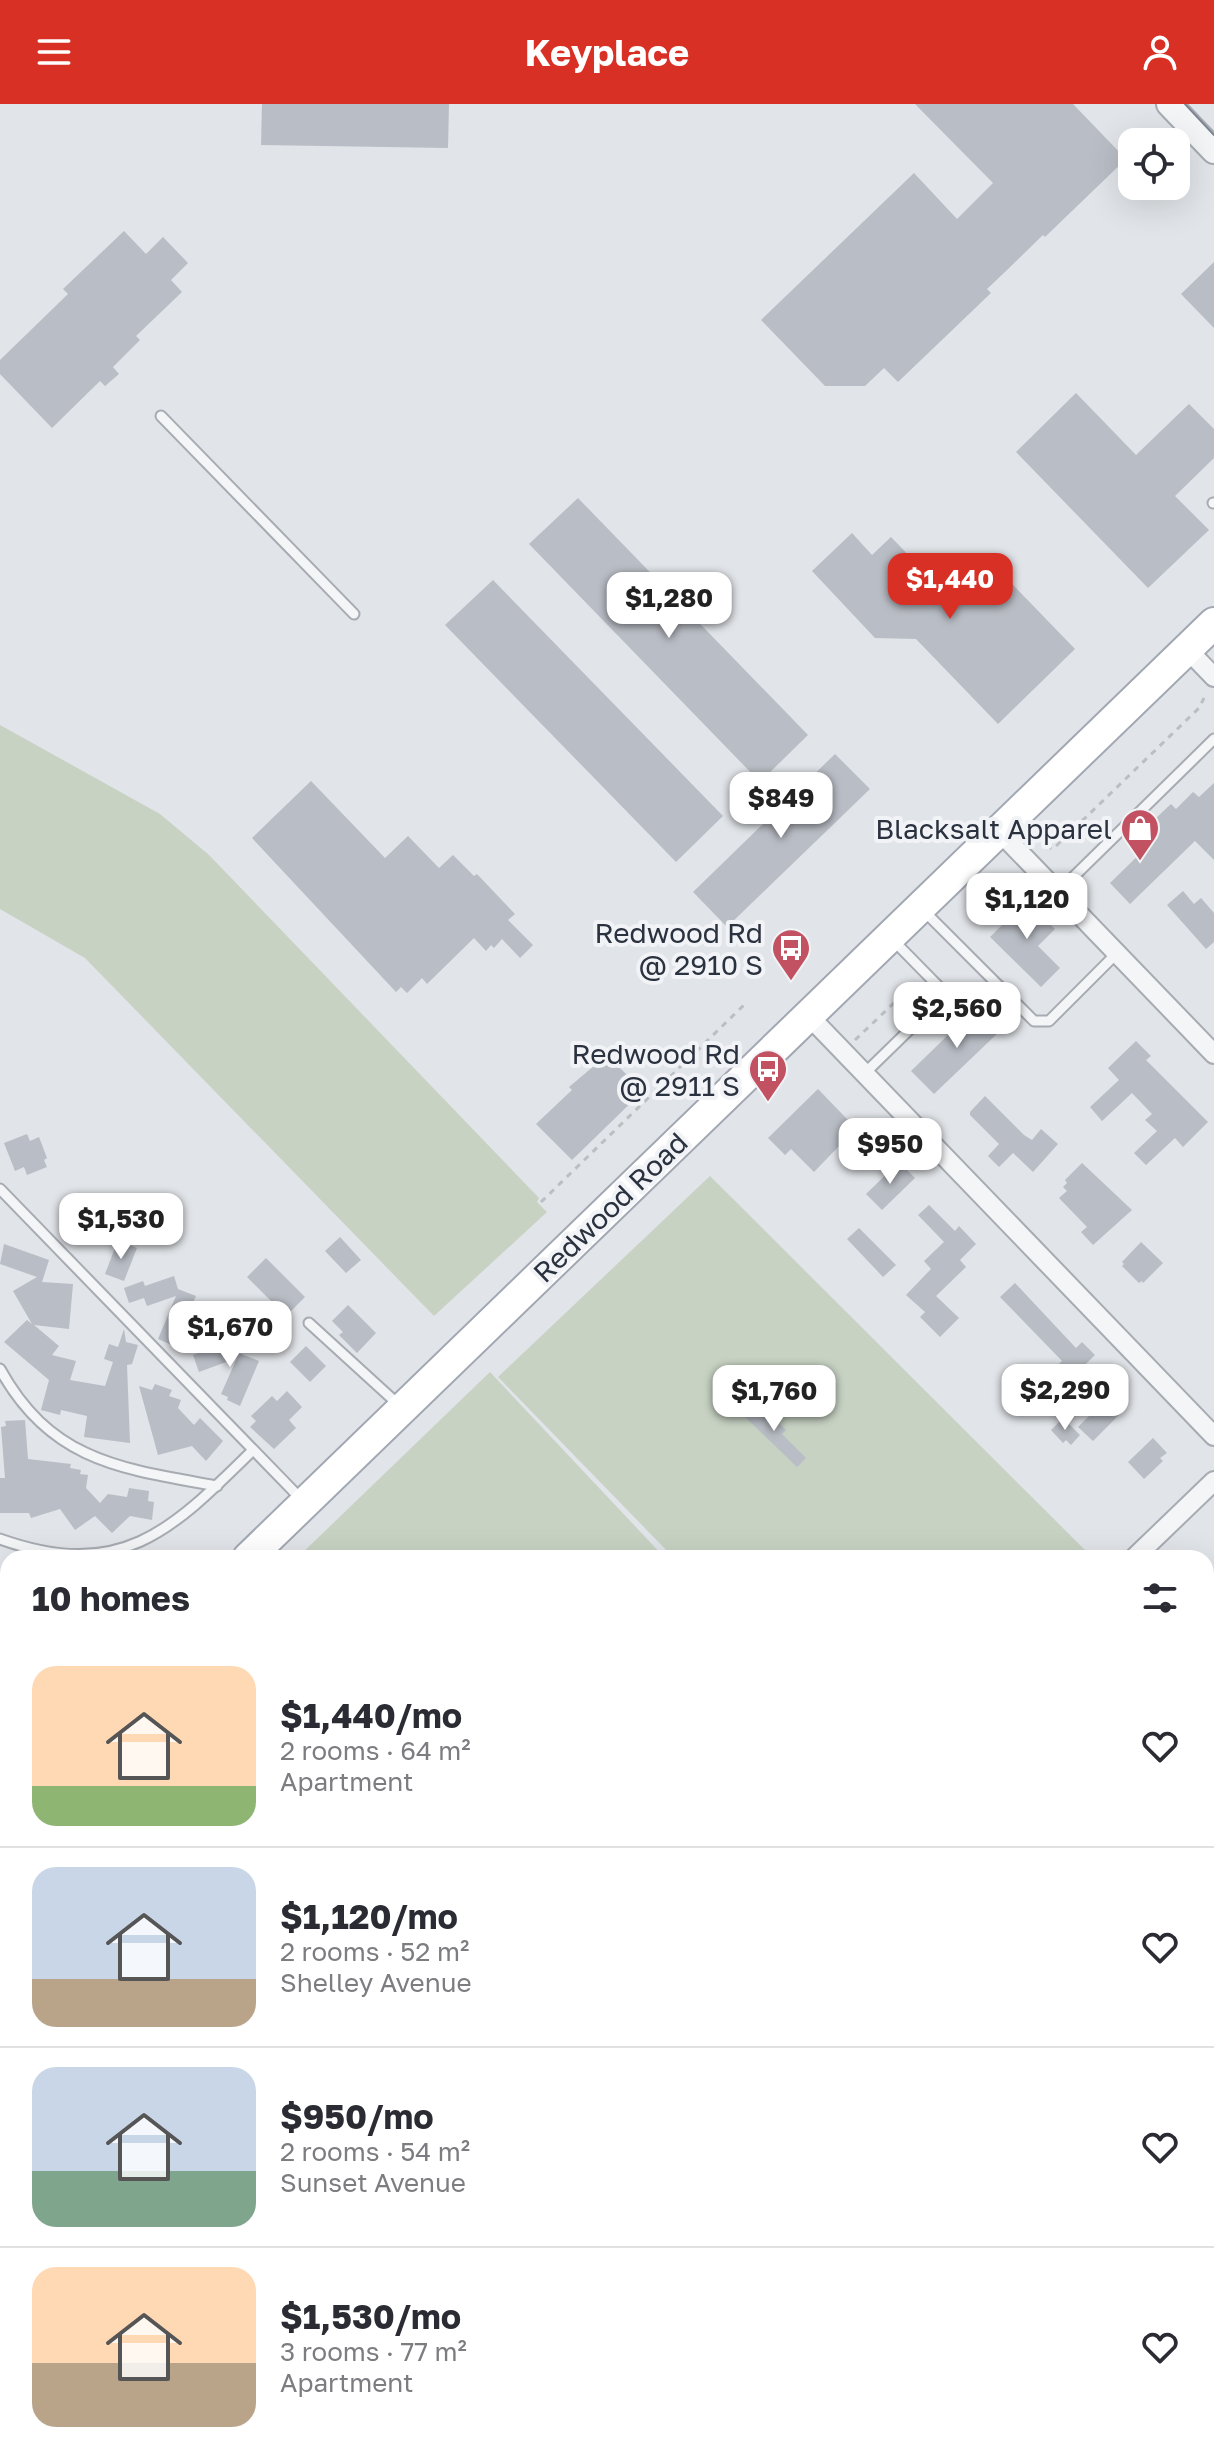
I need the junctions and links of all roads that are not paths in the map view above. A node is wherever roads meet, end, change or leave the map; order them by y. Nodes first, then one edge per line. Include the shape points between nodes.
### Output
1 (1169, 104) edge
2 (1214, 151) edge
3 (161, 416) dead end
4 (354, 614) dead end
5 (1214, 623) edge
6 (1187, 649) junction
7 (1214, 677) edge
8 (1214, 739) edge
9 (999, 831) junction
10 (1058, 892) junction
11 (920, 907) junction
12 (890, 937) junction
13 (1117, 953) junction
14 (808, 1015) junction
15 (1214, 1054) edge
16 (864, 1074) junction
17 (0, 1189) edge
18 (8, 1197) junction
19 (0, 1205) edge
20 (309, 1323) dead end
21 (0, 1369) edge
22 (403, 1408) junction
23 (1214, 1436) edge
24 (253, 1450) junction
25 (1214, 1481) edge
26 (217, 1486) junction
27 (305, 1503) junction
28 (0, 1539) edge
29 (30, 1550) edge
30 (116, 1550) edge
31 (256, 1550) edge
32 (1142, 1550) edge

1 - 2 street
3 - 4 lane
5 - 6 main road, Redwood Road
6 - 7 street
6 - 9 main road, Redwood Road
8 - 10 lane
9 - 10 street
9 - 11 main road, Redwood Road
10 - 13 street
11 - 12 main road, Redwood Road
11 - 13 lane via 1034,1021 1049,1021
12 - 14 main road, Redwood Road
12 - 16 lane via 946,994
13 - 15 street
14 - 16 street
14 - 22 main road, Redwood Road
16 - 23 street
17 - 18 lane
18 - 19 lane
18 - 24 lane
20 - 22 lane
21 - 26 lane via 37,1419 87,1455 144,1474
22 - 27 main road, Redwood Road
24 - 26 lane
24 - 27 lane
25 - 32 street
26 - 30 lane via 160,1532
27 - 31 main road, Redwood Road
28 - 29 lane

